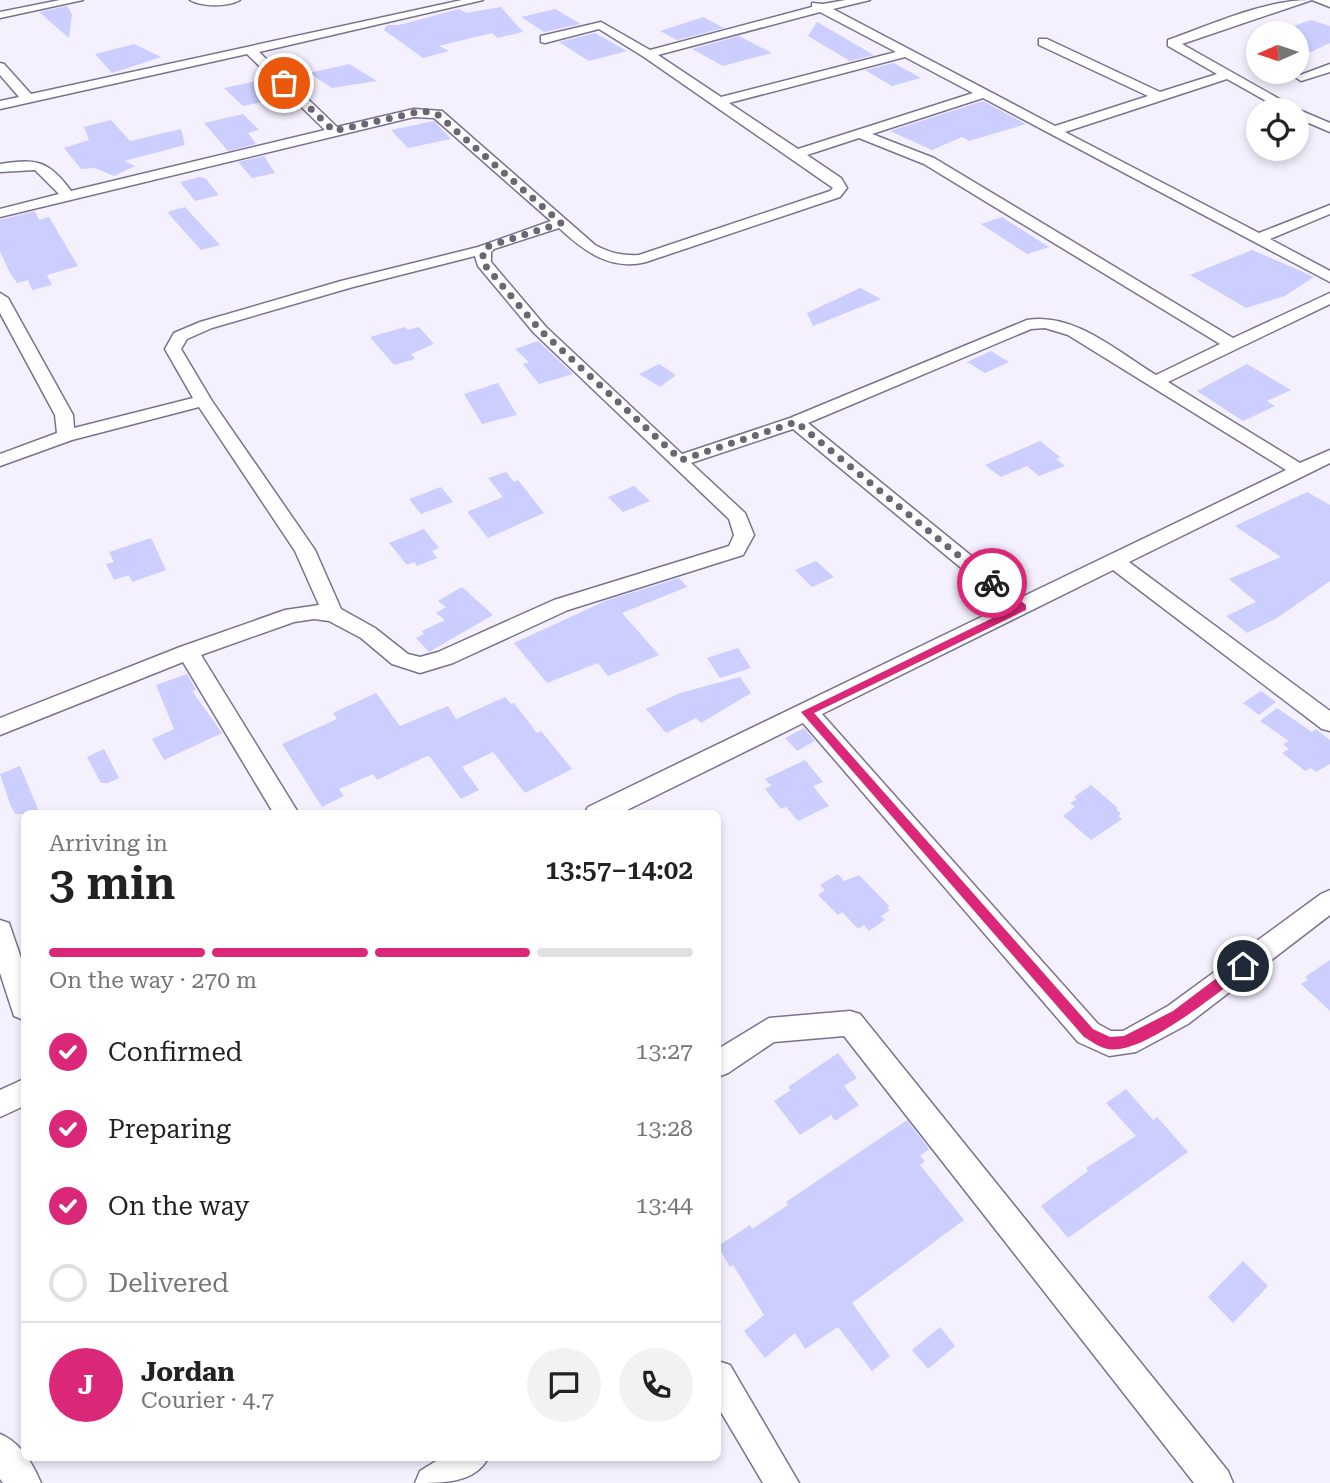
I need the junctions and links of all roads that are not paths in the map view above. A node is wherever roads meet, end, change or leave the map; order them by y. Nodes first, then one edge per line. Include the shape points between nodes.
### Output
1 (77, 0) edge
2 (196, 0) edge
3 (233, 0) edge
4 (477, 0) edge
5 (806, 0) edge
6 (864, 0) edge
7 (1306, 0) edge
8 (1318, 0) edge
9 (1330, 4) edge
10 (821, 8) junction
11 (0, 15) edge
12 (545, 39) dead end
13 (1043, 42) dead end
14 (251, 51) junction
15 (906, 53) junction
16 (648, 54) junction
17 (0, 67) edge
18 (1330, 68) edge
19 (1226, 75) junction
20 (1309, 75) edge
21 (983, 94) junction
22 (1157, 96) junction
23 (27, 98) junction
24 (1269, 98) edge
25 (718, 102) junction
26 (0, 105) edge
27 (1309, 118) edge
28 (1330, 128) edge
29 (334, 131) junction
30 (1054, 131) junction
31 (860, 134) junction
32 (797, 154) junction
33 (0, 168) edge
34 (67, 197) junction
35 (1330, 209) edge
36 (0, 213) edge
37 (561, 223) junction
38 (1258, 239) junction
39 (483, 250) junction
40 (1330, 277) edge
41 (0, 298) edge
42 (1330, 298) edge
43 (1233, 345) junction
44 (1154, 382) junction
45 (203, 401) junction
46 (796, 422) junction
47 (66, 436) junction
48 (1330, 456) edge
49 (0, 460) edge
50 (681, 460) junction
51 (1300, 471) junction
52 (1116, 562) junction
53 (1022, 608) junction
54 (333, 614) junction
55 (188, 652) junction
56 (807, 712) junction
57 (1330, 723) edge
58 (0, 727) edge
59 (285, 810) edge
60 (604, 810) edge
61 (1330, 901) edge
62 (0, 931) edge
63 (21, 998) edge
64 (721, 1062) edge
65 (21, 1094) edge
66 (0, 1104) edge
67 (721, 1382) edge
68 (0, 1451) edge
69 (466, 1461) edge
70 (24, 1483) edge
71 (432, 1483) edge
72 (782, 1483) edge
73 (1216, 1483) edge

1 - 11 street
2 - 3 street
4 - 14 street
5 - 10 street
6 - 10 street
7 - 19 street via 1172,43
8 - 9 street
10 - 15 street
10 - 16 street
12 - 16 street via 601,25
13 - 22 street
14 - 23 street
14 - 29 street
15 - 21 street
15 - 25 street
16 - 25 street
17 - 23 street
18 - 20 street
19 - 22 street
19 - 24 street
21 - 30 street
21 - 31 street
22 - 30 street
23 - 26 street
25 - 32 street
27 - 28 street
29 - 34 street
29 - 37 street via 422,111 437,114
30 - 38 street
31 - 32 street
31 - 43 street via 929,161
32 - 37 street via 836,181 840,188 835,194 642,260 607,257
33 - 34 street via 34,165 48,170
34 - 36 street
35 - 38 street
37 - 39 street
38 - 40 street
39 - 45 street via 347,284 180,336 173,349
39 - 50 street via 483,263 540,330
41 - 47 street via 64,415
42 - 43 street
43 - 44 street
44 - 46 street via 1074,332 1042,322
44 - 51 street
45 - 47 street
45 - 54 street via 304,550
46 - 50 street
46 - 53 street
47 - 49 street
48 - 51 street
50 - 54 street via 738,517 744,535 736,550 561,605 420,665 400,659 368,633
51 - 52 street
52 - 53 street
52 - 57 street
53 - 56 street
54 - 55 street via 292,615
55 - 58 street
55 - 59 street
56 - 60 street
56 - 61 street via 1088,1033 1109,1044 1126,1043 1178,1015
62 - 63 street
64 - 73 street via 769,1030 850,1023
65 - 66 street
67 - 72 street
68 - 70 street
69 - 71 street

